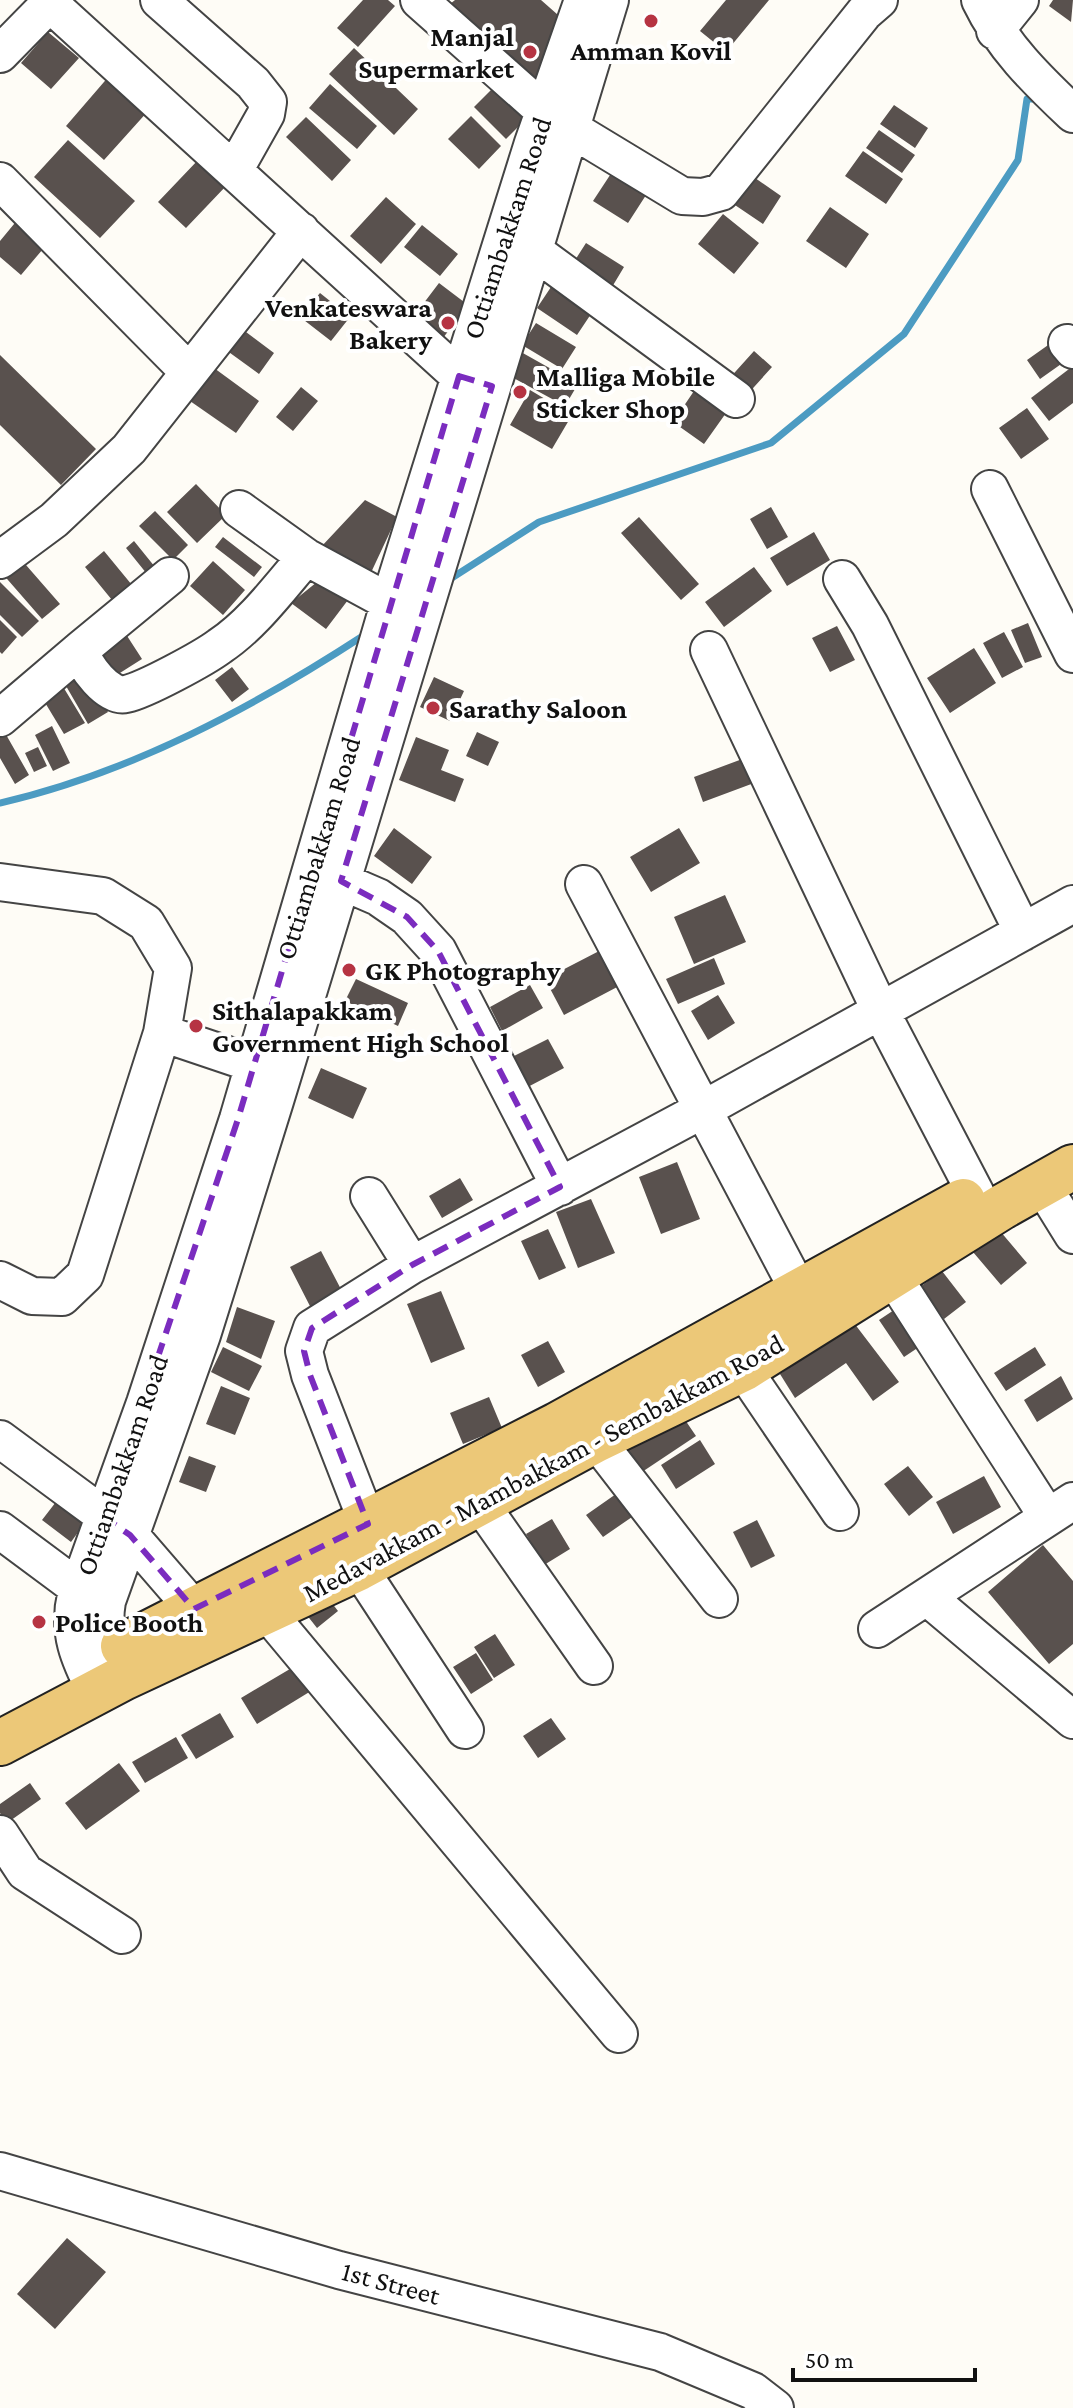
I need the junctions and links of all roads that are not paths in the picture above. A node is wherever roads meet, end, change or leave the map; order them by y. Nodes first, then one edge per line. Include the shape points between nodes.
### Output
1 (159, 0) edge
2 (419, 0) edge
3 (583, 0) edge
4 (610, 0) edge
5 (879, 0) edge
6 (1020, 0) edge
7 (49, 1) edge
8 (988, 16) edge
9 (0, 54) edge
10 (1073, 114) edge
11 (558, 120) junction
12 (235, 169) junction
13 (0, 181) edge
14 (301, 231) junction
15 (534, 251) junction
16 (188, 371) junction
17 (476, 381) junction
18 (736, 399) dead end
19 (990, 489) dead end
20 (239, 509) dead end
21 (306, 557) junction
22 (0, 560) edge
23 (170, 576) dead end
24 (842, 579) dead end
25 (388, 605) junction
26 (80, 650) junction
27 (709, 650) dead end
28 (1073, 654) edge
29 (0, 718) edge
30 (341, 881) junction
31 (0, 882) edge
32 (584, 884) dead end
33 (1073, 904) edge
34 (1023, 932) junction
35 (881, 1012) junction
36 (162, 1033) junction
37 (254, 1064) junction
38 (704, 1109) junction
39 (1073, 1136) edge
40 (1058, 1176) edge
41 (560, 1187) junction
42 (976, 1194) junction
43 (369, 1196) dead end
44 (1073, 1235) edge
45 (412, 1265) junction
46 (894, 1278) junction
47 (0, 1280) edge
48 (807, 1306) junction
49 (743, 1369) junction
50 (0, 1439) edge
51 (596, 1440) junction
52 (479, 1502) junction
53 (1060, 1508) edge
54 (840, 1512) dead end
55 (368, 1524) junction
56 (117, 1526) junction
57 (0, 1530) edge
58 (359, 1568) junction
59 (78, 1588) junction
60 (927, 1597) junction
61 (719, 1599) dead end
62 (194, 1609) junction
63 (266, 1611) junction
64 (877, 1629) dead end
65 (594, 1666) dead end
66 (103, 1672) junction
67 (1068, 1708) edge
68 (0, 1710) edge
69 (465, 1730) dead end
70 (0, 1743) edge
71 (0, 1834) edge
72 (122, 1935) dead end
73 (619, 2034) dead end
74 (0, 2171) edge
75 (775, 2408) edge

1 - 12 street via 268,102
2 - 11 street
3 - 11 street, Ottiambakkam Road
4 - 11 street, Ottiambakkam Road
5 - 11 street via 721,192 682,196
6 - 8 street
7 - 9 street
7 - 12 street
8 - 10 street via 1036,80
11 - 15 street, Ottiambakkam Road
11 - 17 street, Ottiambakkam Road
12 - 14 street
13 - 16 street
14 - 16 street
14 - 17 street
15 - 17 street, Ottiambakkam Road
15 - 18 street
16 - 22 street via 129,449 54,520
17 - 25 street, Ottiambakkam Road
17 - 30 street, Ottiambakkam Road via 436,566
19 - 28 street
20 - 21 street
21 - 25 street
21 - 26 street via 222,646 125,695 111,692
23 - 26 street
24 - 34 street
25 - 37 street, Ottiambakkam Road
26 - 29 street
27 - 35 street
30 - 41 street via 407,917 438,951
30 - 56 street, Ottiambakkam Road via 202,1335
31 - 36 street via 103,896 146,923 173,968
32 - 38 street
33 - 34 street
34 - 35 street
35 - 38 street
35 - 42 street
36 - 37 street
36 - 47 street via 85,1275 62,1297 32,1296
37 - 56 street, Ottiambakkam Road via 145,1403
38 - 41 street
38 - 48 street
39 - 42 main road, Medavakkam - Mambakkam - Sembakkam Road
40 - 44 street
40 - 46 main road, Medavakkam - Mambakkam - Sembakkam Road
41 - 45 street
42 - 48 main road, Medavakkam - Mambakkam - Sembakkam Road
43 - 45 street
45 - 55 street via 312,1328 304,1351
46 - 48 main road, Medavakkam - Mambakkam - Sembakkam Road
46 - 53 street
48 - 49 main road, Medavakkam - Mambakkam - Sembakkam Road
48 - 55 main road, Medavakkam - Mambakkam - Sembakkam Road via 557,1425
49 - 51 main road, Medavakkam - Mambakkam - Sembakkam Road
49 - 54 street
50 - 56 street
51 - 52 main road, Medavakkam - Mambakkam - Sembakkam Road
51 - 61 street
52 - 58 main road, Medavakkam - Mambakkam - Sembakkam Road
52 - 65 street
53 - 60 street
55 - 62 main road, Medavakkam - Mambakkam - Sembakkam Road
56 - 59 street, Ottiambakkam Road
56 - 62 street
56 - 66 street, Ottiambakkam Road via 103,1626
57 - 59 street
58 - 63 main road, Medavakkam - Mambakkam - Sembakkam Road
58 - 69 street
59 - 66 street, Ottiambakkam Road via 70,1618 73,1639
60 - 64 street
60 - 67 street
62 - 66 main road, Medavakkam - Mambakkam - Sembakkam Road
63 - 66 main road, Medavakkam - Mambakkam - Sembakkam Road
63 - 73 street
66 - 68 main road, Medavakkam - Mambakkam - Sembakkam Road
66 - 70 main road, Medavakkam - Mambakkam - Sembakkam Road
71 - 72 street via 25,1872
74 - 75 street, 1st Street via 339,2270 660,2352 753,2391

